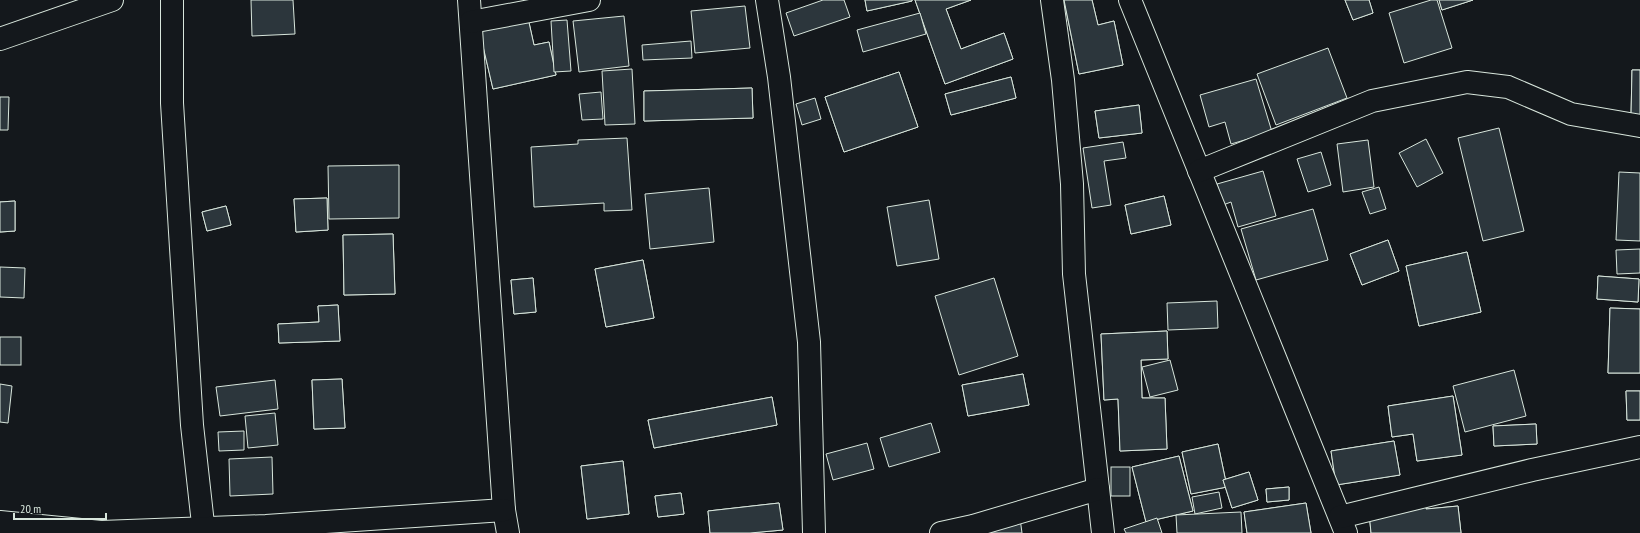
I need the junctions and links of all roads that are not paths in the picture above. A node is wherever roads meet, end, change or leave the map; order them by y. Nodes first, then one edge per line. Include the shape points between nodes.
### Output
1 (112, 0) edge
2 (172, 0) edge
3 (469, 0) edge
4 (589, 0) edge
5 (767, 0) edge
6 (1052, 0) edge
7 (1130, 0) edge
8 (60, 10) edge
9 (471, 22) junction
10 (0, 39) edge
11 (1640, 126) edge
12 (1199, 171) junction
13 (1640, 447) edge
14 (1098, 489) junction
15 (504, 510) junction
16 (0, 522) edge
17 (1343, 525) edge
18 (204, 531) edge
19 (508, 533) edge
20 (814, 533) edge
21 (941, 533) edge
22 (1103, 533) edge

1 - 8 street
2 - 18 street via 172,103 192,425
3 - 9 street
4 - 9 street
5 - 20 street via 779,77 809,342
6 - 14 street via 1063,80 1072,184 1074,274
7 - 12 street
8 - 10 street
9 - 15 street
11 - 12 street via 1571,114 1508,86 1467,82 1372,101
12 - 17 street
13 - 17 street via 1532,470
14 - 21 street
14 - 22 street
15 - 18 street
15 - 19 street
16 - 18 street via 101,532

